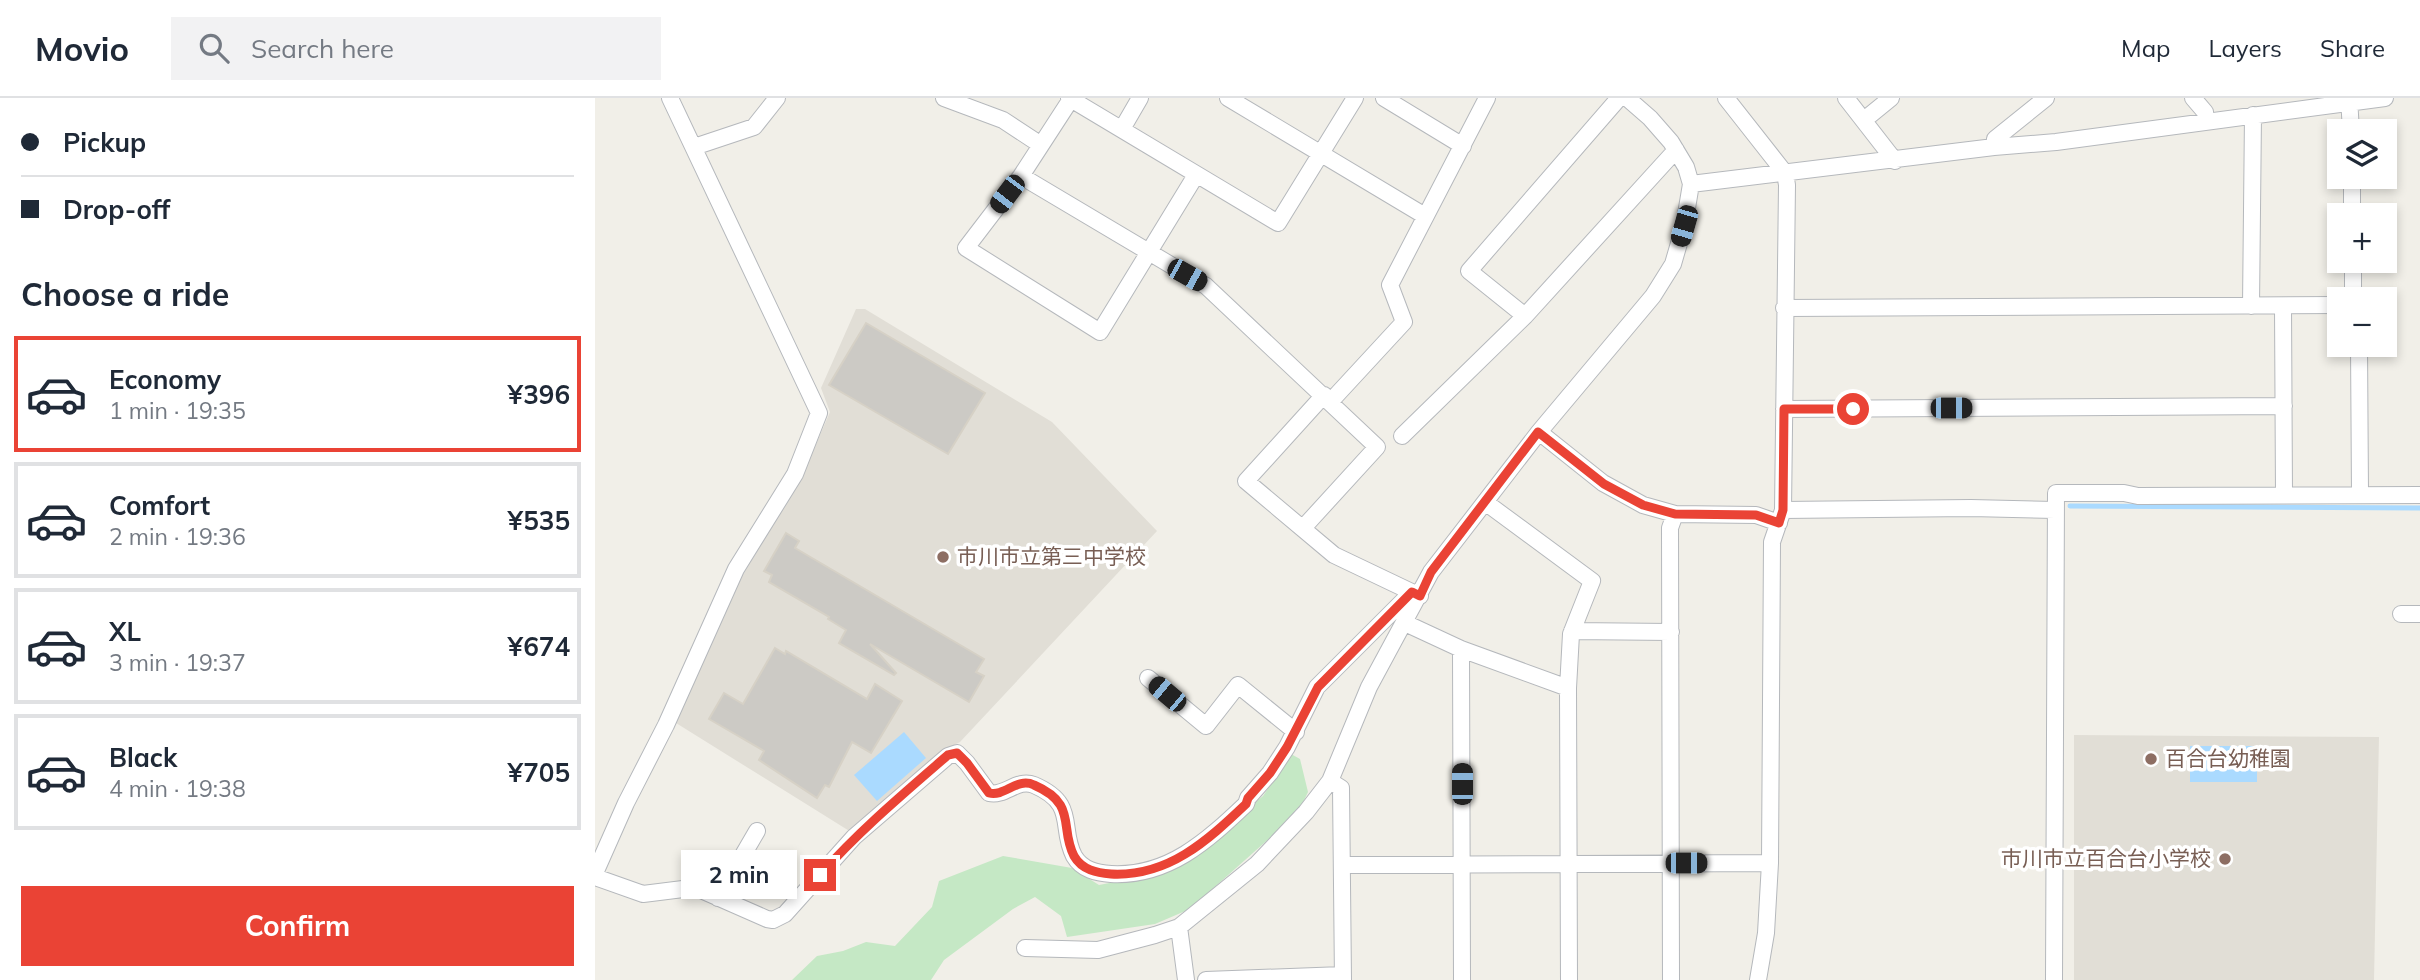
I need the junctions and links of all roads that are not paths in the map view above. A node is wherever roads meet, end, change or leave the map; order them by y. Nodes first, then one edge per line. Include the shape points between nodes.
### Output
1 (670, 98) edge
2 (778, 98) edge
3 (944, 98) edge
4 (1140, 98) edge
5 (1228, 98) edge
6 (1355, 98) edge
7 (1384, 98) edge
8 (1487, 98) edge
9 (1619, 98) edge
10 (1626, 98) edge
11 (1726, 98) edge
12 (1846, 98) edge
13 (1891, 98) edge
14 (2046, 98) edge
15 (2193, 98) edge
16 (2385, 98) edge
17 (1070, 99) edge
18 (2356, 100) edge
19 (2253, 115) junction
20 (2353, 119) edge
21 (1864, 120) junction
22 (2206, 121) junction
23 (1122, 129) junction
24 (1041, 145) junction
25 (1463, 146) junction
26 (694, 147) junction
27 (1994, 147) junction
28 (1676, 150) junction
29 (1320, 153) junction
30 (1895, 160) junction
31 (1785, 173) junction
32 (1196, 175) junction
33 (1021, 176) junction
34 (1691, 184) junction
35 (1425, 216) junction
36 (1149, 253) junction
37 (2327, 305) edge
38 (2251, 306) junction
39 (2283, 307) junction
40 (1784, 308) junction
41 (1525, 316) junction
42 (2359, 357) edge
43 (1327, 398) junction
44 (2284, 406) junction
45 (1784, 409) junction
46 (1538, 432) junction
47 (1402, 436) dead end
48 (2360, 494) junction
49 (2284, 495) junction
50 (2420, 495) edge
51 (1485, 502) junction
52 (2055, 510) junction
53 (1675, 514) junction
54 (1781, 516) junction
55 (1303, 528) junction
56 (1416, 594) junction
57 (2401, 614) dead end
58 (2420, 614) edge
59 (1405, 623) junction
60 (1572, 631) junction
61 (1671, 632) junction
62 (1461, 649) junction
63 (1148, 678) dead end
64 (1569, 688) junction
65 (1296, 732) junction
66 (1330, 781) junction
67 (757, 831) dead end
68 (1672, 863) junction
69 (1770, 863) junction
70 (1342, 864) junction
71 (1568, 864) junction
72 (1462, 865) junction
73 (596, 880) edge
74 (718, 898) junction
75 (1179, 927) junction
76 (1025, 948) dead end
77 (1343, 977) edge
78 (1186, 980) edge
79 (1206, 980) edge
80 (1462, 980) edge
81 (1569, 980) edge
82 (1671, 980) edge
83 (1758, 980) edge
84 (2054, 980) edge

1 - 26 street
2 - 26 street via 754,127
3 - 24 street via 1003,120
4 - 23 street
5 - 29 street
6 - 29 street
7 - 25 street
8 - 25 street
9 - 41 street via 1469,271
10 - 28 street
11 - 31 street
12 - 21 street
13 - 21 street
14 - 27 street via 1995,139
15 - 22 street via 2205,112
16 - 18 street
17 - 23 street
17 - 24 street
18 - 19 street
18 - 20 street
19 - 22 street
19 - 38 street
21 - 30 street
22 - 27 street
23 - 32 street
24 - 33 street
25 - 35 street
26 - 73 street via 819,413 795,474 736,569 626,803
27 - 30 street
28 - 34 street
28 - 41 street
29 - 32 street via 1278,223
29 - 35 street
30 - 31 street
31 - 34 street
31 - 40 street
32 - 36 street
33 - 36 street
33 - 36 street via 965,248 1100,332
34 - 46 street via 1674,264 1653,296
35 - 43 street via 1390,285 1404,322
36 - 43 street via 1206,286
37 - 39 street
38 - 39 street
38 - 40 street
39 - 44 street
40 - 45 street
41 - 47 street
42 - 48 street
43 - 55 street via 1377,447
43 - 55 street via 1246,481
44 - 45 street
44 - 49 street
45 - 54 street
46 - 51 street
46 - 53 street via 1604,484 1643,505
48 - 49 street
48 - 50 street
49 - 52 street via 2056,493
51 - 56 street
51 - 60 street via 1592,582
52 - 54 street via 1971,508
52 - 84 street
53 - 54 street
53 - 61 street via 1670,528
54 - 69 street via 1772,542
55 - 56 street via 1334,555
56 - 59 street
56 - 65 street via 1318,687
57 - 58 street
59 - 62 street
59 - 66 street via 1369,687
60 - 61 street
60 - 64 street
61 - 68 street
62 - 64 street
62 - 72 street
63 - 65 street via 1206,726 1238,685
64 - 71 street
65 - 74 street via 1246,804 1199,845 1149,872 1127,875 1081,865 1058,802 1026,782 989,793 957,753 948,755 854,837 785,914 767,919
66 - 70 street via 1341,788
66 - 75 street via 1257,864
67 - 74 street
68 - 69 street
68 - 71 street
68 - 82 street
69 - 83 street
70 - 72 street
70 - 77 street
71 - 72 street
71 - 81 street
72 - 80 street
73 - 74 street via 643,894 691,888
75 - 76 street via 1098,950
75 - 78 street
77 - 79 street

